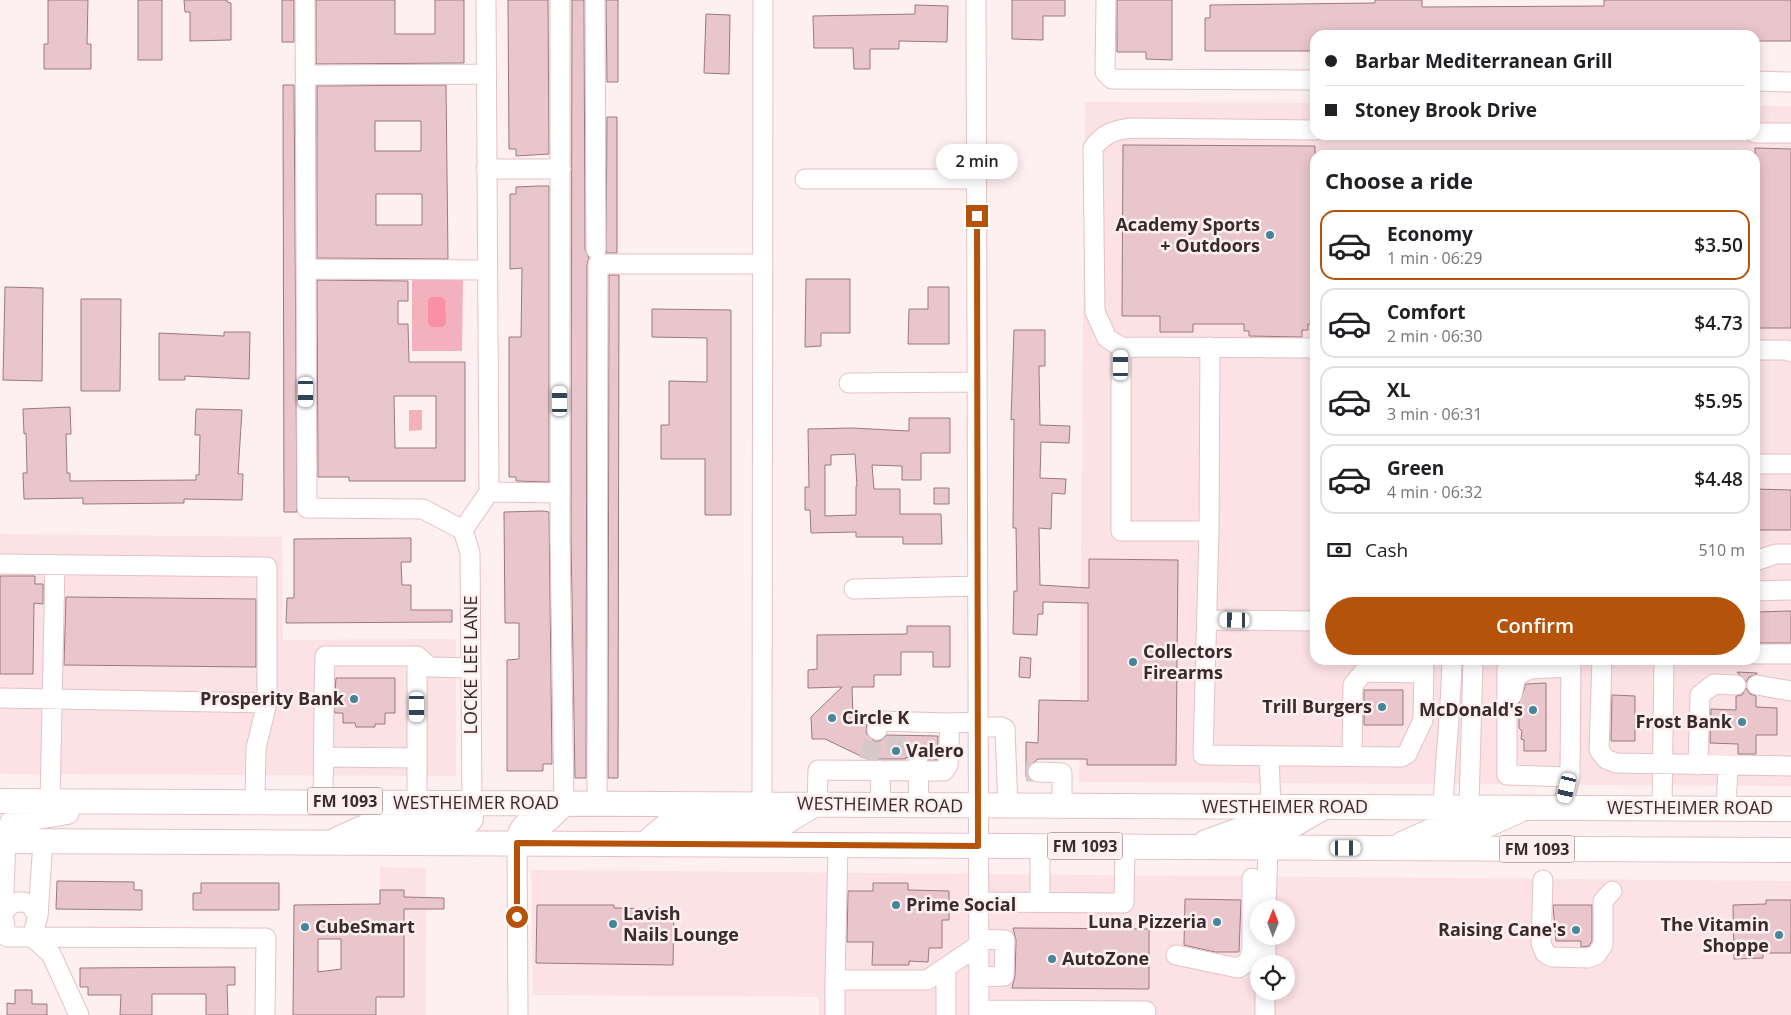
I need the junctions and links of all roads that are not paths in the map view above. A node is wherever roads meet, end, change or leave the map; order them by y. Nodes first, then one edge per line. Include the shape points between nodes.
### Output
1 (306, 0) edge
2 (486, 0) edge
3 (560, 0) edge
4 (595, 0) edge
5 (763, 0) edge
6 (976, 0) edge
7 (1106, 0) edge
8 (486, 74) junction
9 (306, 75) junction
10 (1310, 80) edge
11 (1760, 82) edge
12 (1791, 82) edge
13 (1310, 130) edge
14 (1760, 133) edge
15 (1791, 133) edge
16 (486, 169) junction
17 (561, 169) junction
18 (805, 179) dead end
19 (976, 179) junction
20 (596, 249) dead end
21 (763, 264) junction
22 (307, 269) junction
23 (487, 270) junction
24 (1121, 347) junction
25 (1210, 347) junction
26 (1310, 348) edge
27 (1760, 350) edge
28 (1790, 350) edge
29 (977, 382) junction
30 (849, 383) dead end
31 (1760, 464) edge
32 (1791, 464) edge
33 (489, 492) junction
34 (560, 493) junction
35 (462, 530) junction
36 (1209, 531) junction
37 (1791, 554) edge
38 (1760, 559) edge
39 (0, 564) edge
40 (54, 565) junction
41 (978, 586) junction
42 (854, 589) dead end
43 (1791, 590) edge
44 (1760, 591) edge
45 (1206, 620) junction
46 (1310, 621) edge
47 (1760, 654) edge
48 (1791, 654) edge
49 (416, 656) junction
50 (1452, 665) edge
51 (1473, 665) edge
52 (1508, 665) edge
53 (1563, 665) edge
54 (1571, 665) edge
55 (1602, 665) edge
56 (1664, 665) edge
57 (1424, 666) edge
58 (470, 668) junction
59 (1736, 684) dead end
60 (1757, 685) dead end
61 (1791, 691) edge
62 (0, 698) edge
63 (52, 699) junction
64 (267, 703) junction
65 (950, 723) junction
66 (978, 725) junction
67 (877, 730) dead end
68 (1269, 756) junction
69 (1352, 756) junction
70 (324, 757) junction
71 (417, 758) junction
72 (1664, 765) junction
73 (1698, 765) junction
74 (1728, 766) junction
75 (1791, 766) edge
76 (881, 767) junction
77 (918, 767) junction
78 (1024, 772) junction
79 (1515, 775) junction
80 (1570, 777) junction
81 (0, 801) edge
82 (50, 801) junction
83 (126, 801) junction
84 (255, 801) junction
85 (323, 801) junction
86 (472, 802) junction
87 (417, 803) junction
88 (596, 803) junction
89 (817, 803) junction
90 (564, 804) junction
91 (762, 804) junction
92 (881, 806) junction
93 (919, 806) junction
94 (1271, 806) junction
95 (1326, 806) junction
96 (978, 807) junction
97 (1008, 807) junction
98 (1062, 807) junction
99 (1469, 807) junction
100 (1443, 808) junction
101 (1527, 808) junction
102 (1562, 808) junction
103 (1788, 808) edge
104 (1662, 809) junction
105 (1726, 809) junction
106 (3, 841) edge
107 (43, 841) junction
108 (330, 842) junction
109 (517, 843) junction
110 (646, 843) junction
111 (746, 844) junction
112 (838, 846) junction
113 (978, 846) junction
114 (1040, 846) junction
115 (1125, 846) junction
116 (1193, 847) junction
117 (1268, 847) junction
118 (1394, 848) junction
119 (1457, 848) junction
120 (1791, 850) edge
121 (1252, 878) dead end
122 (1543, 880) dead end
123 (1612, 890) dead end
124 (1266, 900) edge
125 (978, 902) junction
126 (1040, 902) junction
127 (3, 916) junction
128 (38, 916) junction
129 (32, 937) junction
130 (2, 938) edge
131 (979, 942) junction
132 (1176, 955) dead end
133 (946, 967) junction
134 (1238, 968) junction
135 (1250, 969) edge
136 (978, 977) junction
137 (835, 980) junction
138 (1265, 1000) edge
139 (1146, 1011) dead end
140 (979, 1013) edge
141 (79, 1015) edge
142 (265, 1015) edge
143 (518, 1015) edge
144 (834, 1015) edge
145 (946, 1015) edge
146 (1265, 1015) edge

1 - 9 street
2 - 8 street
3 - 17 street
4 - 20 street
5 - 21 street
6 - 19 street
7 - 10 street via 1105,72 1112,79
8 - 9 street
8 - 16 street
9 - 22 street
11 - 12 street
13 - 24 street via 1132,128 1114,130 1100,139 1093,148 1095,312 1107,338
14 - 15 street
16 - 17 street
16 - 23 street
17 - 34 street
18 - 19 street
19 - 29 street
21 - 88 street via 598,264
21 - 91 street
22 - 23 street
22 - 35 street via 307,508 423,509
23 - 33 street
24 - 25 street
24 - 36 street via 1120,531
25 - 26 street
25 - 36 street
27 - 28 street
29 - 30 street
29 - 41 street
31 - 32 street
33 - 34 street
33 - 35 street
34 - 90 street
35 - 58 street, LOCKE LEE LANE via 470,553
36 - 45 street
37 - 38 street via 1776,554
39 - 40 street
40 - 63 street
40 - 64 street via 267,567
41 - 42 street
41 - 66 street
43 - 44 street
45 - 46 street
45 - 68 street via 1203,755
47 - 48 street
49 - 58 street via 430,667
49 - 70 street via 325,656
49 - 71 street
50 - 100 street
51 - 99 street
52 - 79 street via 1507,775
53 - 79 street via 1530,669 1516,676 1512,690 1512,761
54 - 80 street
55 - 72 street via 1599,750 1606,760 1616,763
56 - 72 street
57 - 69 street via 1423,720 1407,754 1401,757
57 - 69 street via 1364,672 1358,678 1353,685
58 - 86 street, LOCKE LEE LANE
59 - 73 street via 1714,684 1700,695
60 - 61 street
62 - 63 street
63 - 64 street
63 - 82 street
64 - 84 street via 256,748
65 - 66 street
65 - 67 street via 896,729 880,721
65 - 77 street via 948,765 944,771
66 - 78 street via 1005,729
66 - 96 street
68 - 69 street
68 - 94 street
70 - 71 street
70 - 85 street
71 - 87 street
72 - 73 street
72 - 104 street
73 - 74 street
74 - 75 street
74 - 105 street
76 - 77 street
76 - 89 street via 818,770
76 - 92 street
77 - 93 street
78 - 97 street
78 - 98 street via 1062,773
79 - 80 street
80 - 102 street
81 - 82 main road, WESTHEIMER ROAD / FM 1093
82 - 83 main road, WESTHEIMER ROAD / FM 1093
83 - 84 main road, WESTHEIMER ROAD / FM 1093
83 - 106 main road via 16,821
84 - 85 main road, WESTHEIMER ROAD / FM 1093
85 - 87 main road, WESTHEIMER ROAD / FM 1093
86 - 87 main road, WESTHEIMER ROAD / FM 1093
86 - 90 main road, WESTHEIMER ROAD / FM 1093
86 - 108 main road via 471,819 464,824 374,823
88 - 90 main road, WESTHEIMER ROAD / FM 1093
88 - 91 main road, WESTHEIMER ROAD / FM 1093
89 - 91 main road, WESTHEIMER ROAD / FM 1093
89 - 92 main road, WESTHEIMER ROAD / FM 1093
89 - 111 main road via 786,822 761,827
90 - 109 main road via 546,821 530,822 522,828
91 - 110 main road via 740,822 732,824 667,825
92 - 93 main road, WESTHEIMER ROAD / FM 1093
93 - 96 main road, WESTHEIMER ROAD / FM 1093
94 - 95 main road, WESTHEIMER ROAD / FM 1093
94 - 98 main road, WESTHEIMER ROAD / FM 1093
94 - 116 main road via 1266,819 1256,827
95 - 100 main road, WESTHEIMER ROAD / FM 1093
95 - 117 main road via 1295,824 1278,826
96 - 97 main road, WESTHEIMER ROAD / FM 1093
96 - 113 street
97 - 98 main road, WESTHEIMER ROAD / FM 1093
99 - 100 main road, WESTHEIMER ROAD / FM 1093
99 - 101 main road, WESTHEIMER ROAD / FM 1093
99 - 118 main road via 1466,818 1459,824 1438,828
101 - 102 main road, WESTHEIMER ROAD / FM 1093
101 - 119 main road via 1487,825 1471,828
102 - 104 main road, WESTHEIMER ROAD / FM 1093
103 - 105 main road, WESTHEIMER ROAD / FM 1093
104 - 105 main road, WESTHEIMER ROAD / FM 1093
106 - 107 main road, FM 1093
106 - 127 street
107 - 108 main road, FM 1093
107 - 128 street
108 - 109 main road, FM 1093
109 - 110 main road, FM 1093
109 - 143 street
110 - 111 main road, FM 1093
111 - 112 main road, FM 1093
112 - 113 main road, FM 1093
112 - 137 street
113 - 114 main road, FM 1093
113 - 125 street
114 - 115 main road, FM 1093
114 - 126 street
115 - 116 main road, FM 1093
115 - 126 street via 1124,903
116 - 117 main road, FM 1093
117 - 118 main road, FM 1093
117 - 124 street
118 - 119 main road, FM 1093
119 - 120 main road, FM 1093
121 - 134 street via 1252,950 1248,962
122 - 123 street via 1541,943 1552,958 1596,956 1603,944 1603,901
125 - 126 street
125 - 131 street
127 - 128 street via 8,906 18,902 30,904
127 - 130 street
128 - 129 street
129 - 130 street
129 - 141 street via 51,954
129 - 142 street via 266,938
131 - 133 street
131 - 136 street
131 - 136 street via 1005,940 1004,976
132 - 134 street
133 - 137 street via 928,980
133 - 145 street
134 - 135 street
136 - 140 street
137 - 144 street
138 - 146 street
139 - 140 street

